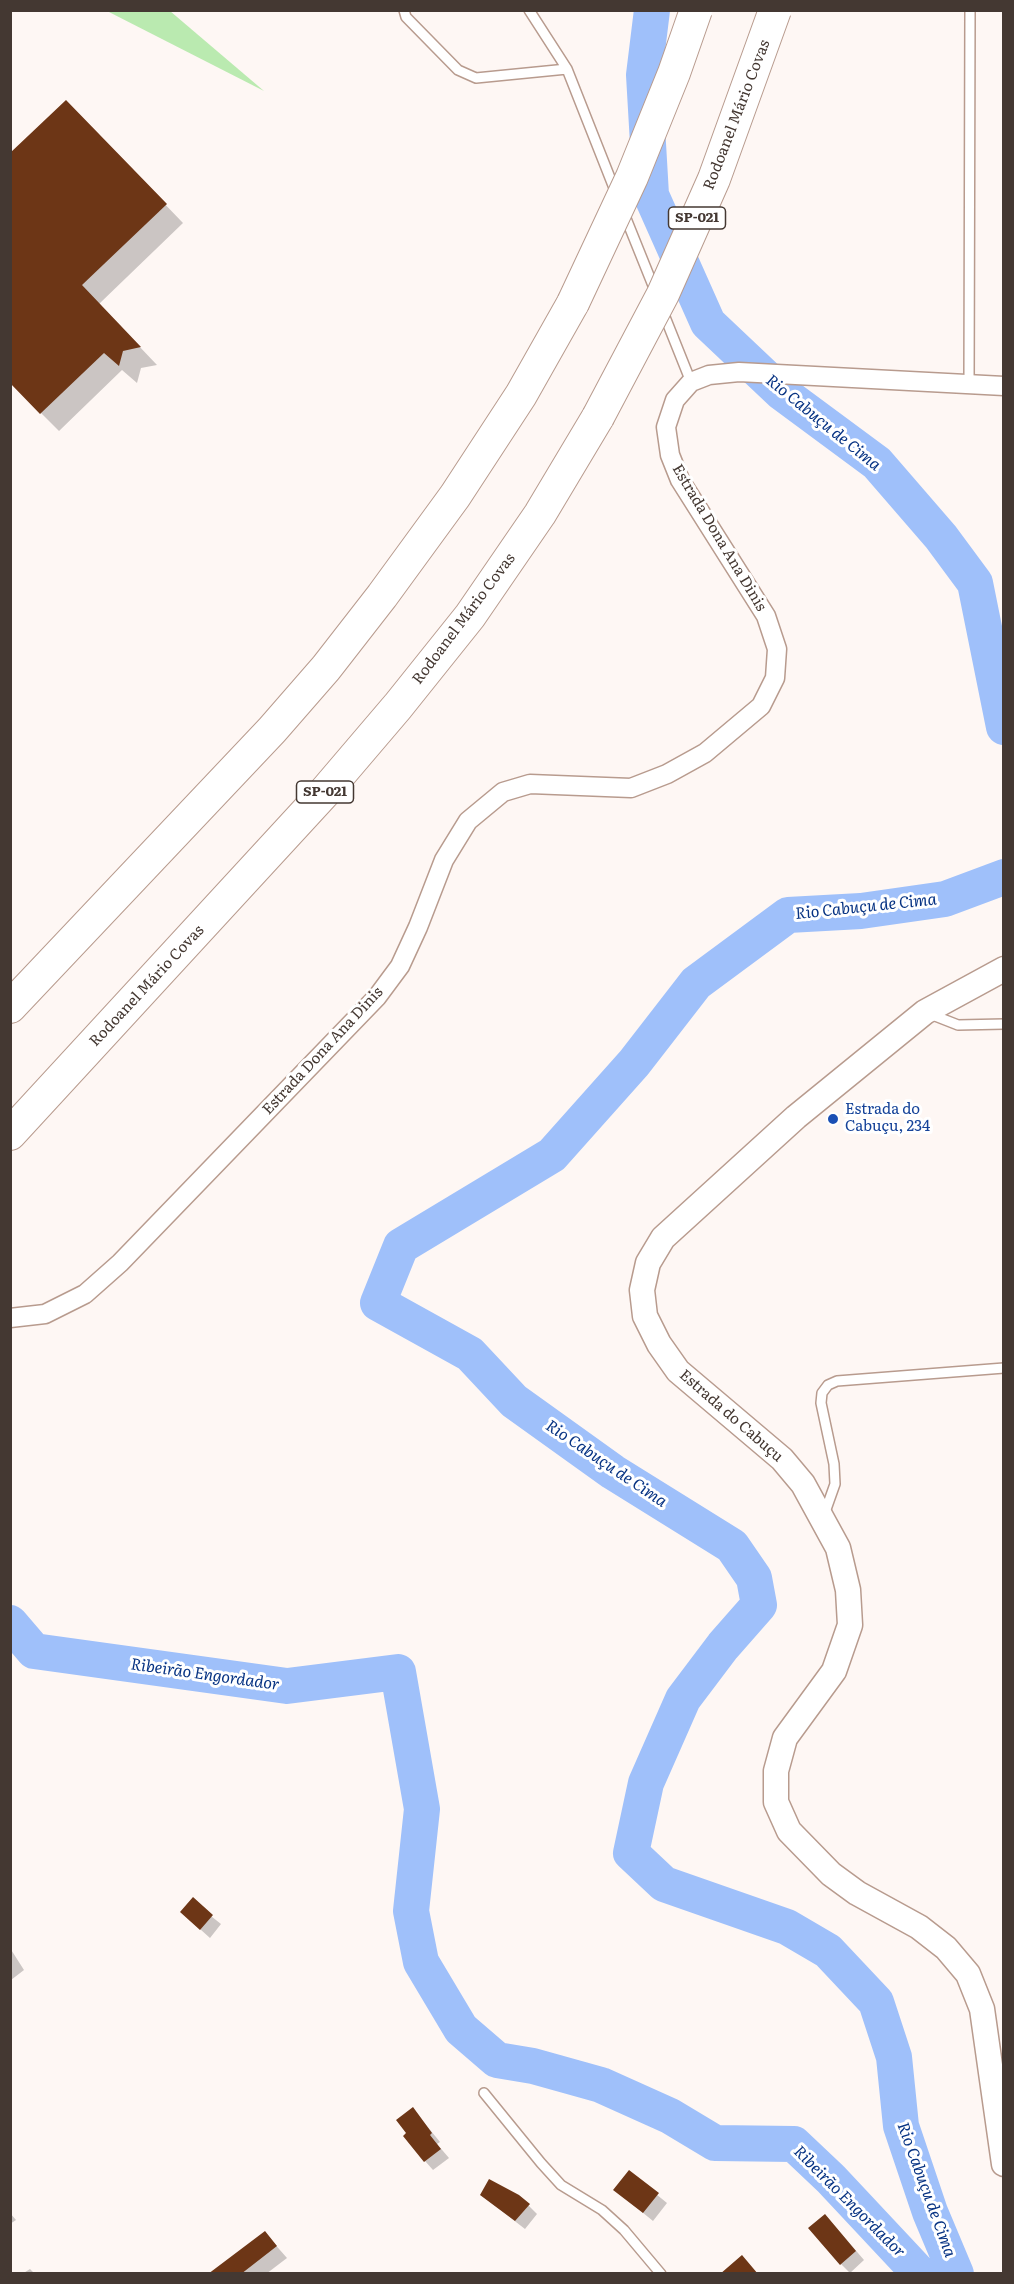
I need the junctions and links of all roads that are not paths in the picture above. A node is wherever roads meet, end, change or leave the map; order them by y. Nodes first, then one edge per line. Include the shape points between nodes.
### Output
1 (404, 10) edge
2 (529, 10) edge
3 (696, 10) edge
4 (775, 10) edge
5 (970, 10) edge
6 (567, 69) junction
7 (691, 382) junction
8 (969, 384) junction
9 (1004, 386) edge
10 (1004, 969) edge
11 (10, 1007) edge
12 (925, 1012) junction
13 (1004, 1024) edge
14 (10, 1134) edge
15 (10, 1318) edge
16 (1004, 1368) edge
17 (823, 1518) junction
18 (484, 2093) dead end
19 (1004, 2164) edge
20 (661, 2274) edge

1 - 6 lane via 458,70 476,78
2 - 6 lane
3 - 11 highway, bridge via 632,177 573,303 521,395 455,496 326,668
4 - 14 highway, Rodoanel Mário Covas / SP-021, bridge via 714,179 663,294 598,417 521,542 470,616 323,794
5 - 8 lane
6 - 7 lane
7 - 8 street via 709,375 739,372
7 - 15 street, Estrada Dona Ana Dinis via 675,400 666,427 670,455 680,480 766,616 777,649 775,678 761,706 705,753 631,788 530,784 503,792 468,821 444,860 400,966 377,997 120,1263 85,1294 45,1314
8 - 9 street
10 - 12 main road, Estrada do Cabuçu
12 - 13 lane via 958,1025
12 - 17 main road, Estrada do Cabuçu via 796,1117 663,1238 648,1263 642,1290 645,1316 678,1371 782,1459
16 - 17 lane via 837,1381 828,1385 821,1403 835,1484
17 - 19 main road, Estrada do Cabuçu via 838,1548 848,1590 850,1625 834,1671 785,1738 776,1771 776,1802 789,1831 831,1874 857,1893 919,1926 946,1948 968,1974 982,2009
18 - 20 lane via 561,2185 602,2210

